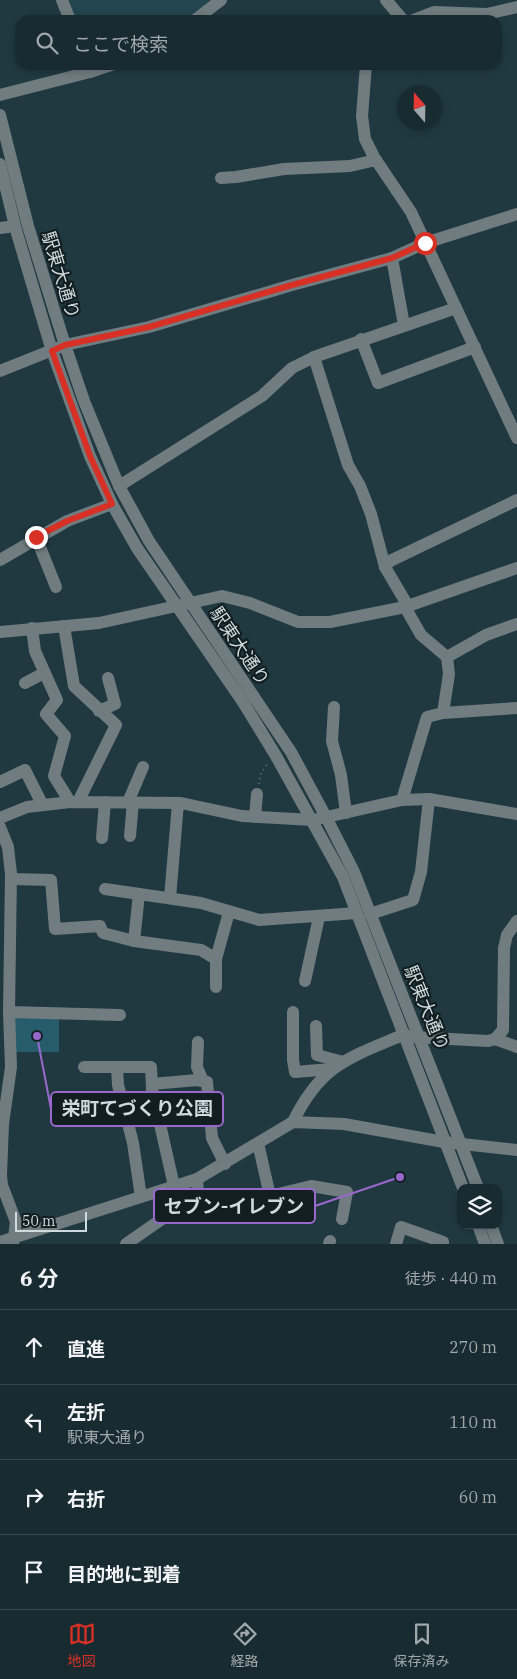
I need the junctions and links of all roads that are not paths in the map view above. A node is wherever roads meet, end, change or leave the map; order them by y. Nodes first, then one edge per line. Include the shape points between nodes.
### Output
1 (62, 0) edge
2 (221, 0) edge
3 (386, 0) edge
4 (517, 7) edge
5 (68, 15) edge
6 (202, 15) edge
7 (399, 15) edge
8 (426, 15) edge
9 (82, 70) edge
10 (366, 70) edge
11 (0, 94) edge
12 (0, 115) edge
13 (376, 160) junction
14 (0, 164) edge
15 (221, 178) dead end
16 (517, 214) edge
17 (425, 243) junction
18 (392, 258) junction
19 (456, 308) junction
20 (404, 325) junction
21 (361, 339) junction
22 (65, 345) junction
23 (475, 348) junction
24 (52, 351) junction
25 (314, 357) junction
26 (0, 372) edge
27 (517, 438) edge
28 (119, 486) junction
29 (517, 500) edge
30 (112, 504) junction
31 (36, 537) junction
32 (0, 560) edge
33 (385, 567) junction
34 (517, 568) edge
35 (56, 587) dead end
36 (184, 604) junction
37 (407, 606) junction
38 (517, 624) edge
39 (64, 626) junction
40 (32, 628) junction
41 (0, 632) edge
42 (447, 657) junction
43 (44, 672) junction
44 (108, 678) dead end
45 (25, 684) dead end
46 (334, 707) dead end
47 (517, 708) edge
48 (99, 711) junction
49 (442, 713) junction
50 (143, 767) dead end
51 (0, 782) edge
52 (257, 794) road end
53 (402, 800) junction
54 (429, 800) junction
55 (74, 802) junction
56 (105, 802) junction
57 (131, 802) junction
58 (178, 802) junction
59 (42, 804) junction
60 (346, 813) junction
61 (517, 814) edge
62 (256, 816) junction
63 (326, 817) junction
64 (0, 818) edge
65 (313, 820) junction
66 (0, 827) edge
67 (130, 836) dead end
68 (102, 838) dead end
69 (7, 871) edge
70 (105, 889) dead end
71 (139, 894) junction
72 (170, 898) junction
73 (229, 912) junction
74 (357, 913) junction
75 (370, 914) junction
76 (319, 918) junction
77 (517, 921) edge
78 (5, 924) edge
79 (134, 941) junction
80 (216, 959) junction
81 (305, 981) dead end
82 (216, 988) dead end
83 (9, 1012) junction
84 (294, 1012) dead end
85 (120, 1016) dead end
86 (316, 1026) dead end
87 (405, 1035) junction
88 (420, 1037) junction
89 (494, 1039) junction
90 (198, 1042) dead end
91 (517, 1047) edge
92 (343, 1062) junction
93 (84, 1066) dead end
94 (117, 1067) junction
95 (331, 1070) junction
96 (203, 1081) junction
97 (152, 1084) junction
98 (293, 1122) junction
99 (444, 1142) junction
100 (258, 1143) junction
101 (462, 1144) junction
102 (517, 1150) edge
103 (225, 1164) junction
104 (1, 1166) edge
105 (197, 1179) junction
106 (461, 1184) edge
107 (477, 1184) edge
108 (174, 1186) junction
109 (141, 1197) junction
110 (342, 1220) dead end
111 (479, 1229) edge
112 (492, 1229) edge
113 (143, 1238) edge
114 (13, 1241) edge
115 (0, 1242) edge
116 (126, 1244) edge
117 (396, 1244) edge
118 (443, 1244) edge
119 (485, 1244) edge
120 (498, 1244) edge

1 - 5 street
2 - 6 street
3 - 7 street
4 - 8 street via 487,14 434,12
9 - 11 street
10 - 13 street via 362,116 365,139
12 - 22 street, 駅東大通り via 28,226
13 - 15 street via 350,166 284,168
13 - 17 street via 411,212
14 - 24 street, 駅東大通り
16 - 17 street
17 - 18 street
17 - 19 street
18 - 20 street
18 - 22 street via 149,327
19 - 20 street
19 - 23 street
20 - 21 street
21 - 23 street via 378,383
21 - 25 street
22 - 24 street
22 - 28 street, 駅東大通り
23 - 27 street
24 - 26 street
24 - 30 street, 駅東大通り via 90,456
25 - 28 street via 292,368 262,396
25 - 33 street via 348,465 371,514
28 - 36 street, 駅東大通り
29 - 33 street via 390,560
30 - 31 street
30 - 36 street, 駅東大通り via 137,548
31 - 32 street
31 - 35 street
33 - 37 street
34 - 37 street
36 - 37 street via 222,596 298,622 330,622
36 - 39 street via 99,623
36 - 63 street, 駅東大通り via 291,752
36 - 65 street, 駅東大通り
37 - 42 street via 421,635
38 - 42 street via 486,635
39 - 40 street
39 - 48 street via 74,686
40 - 41 street
40 - 43 street via 35,651
42 - 49 street via 449,674
43 - 45 street
43 - 55 street via 57,700 46,714 65,736 54,776
44 - 48 street via 115,704
46 - 60 street via 332,741
47 - 49 street
48 - 55 street via 116,725
49 - 53 street via 427,717
50 - 57 street
51 - 59 street via 24,770
52 - 62 street
53 - 54 street
53 - 60 street
54 - 61 street
54 - 75 street via 421,872 413,900
55 - 56 street
55 - 59 street
56 - 57 street
56 - 68 street
57 - 58 street
57 - 67 street
58 - 62 street
58 - 72 street
59 - 64 street
60 - 63 street
62 - 65 street
63 - 65 street
63 - 75 street, 駅東大通り via 354,872
65 - 74 street, 駅東大通り via 343,876
66 - 69 street via 8,847
69 - 78 street
69 - 79 street via 51,880 55,929 100,926 103,933
70 - 71 street
71 - 72 street
71 - 79 street
72 - 73 street
73 - 76 street via 259,920
73 - 80 street
74 - 76 street
74 - 87 street, 駅東大通り
75 - 88 street, 駅東大通り
76 - 81 street
77 - 89 street via 507,935 504,948 503,1030
78 - 83 street
79 - 80 street via 201,950
80 - 82 street
83 - 85 street
83 - 104 street via 11,1067
84 - 95 street via 293,1060 296,1072
86 - 92 street via 317,1055
87 - 88 street
87 - 92 street
87 - 99 street, 駅東大通り
88 - 89 street
88 - 101 street, 駅東大通り
89 - 91 street
90 - 96 street via 197,1066
92 - 95 street
93 - 94 street
94 - 97 street via 151,1067
94 - 109 street
95 - 98 street via 305,1097
96 - 97 street
96 - 103 street via 207,1082 212,1138
97 - 108 street
98 - 99 street via 344,1124
98 - 100 street
99 - 101 street
99 - 106 street, 駅東大通り
100 - 103 street
100 - 110 street via 270,1196 310,1186 347,1192
101 - 102 street
101 - 107 street, 駅東大通り
103 - 105 street
104 - 114 street via 2,1185 16,1222
105 - 108 street
105 - 113 street via 198,1194
108 - 109 street
109 - 114 street
111 - 119 street
112 - 120 street
113 - 116 street
114 - 115 street
117 - 118 street via 400,1226

